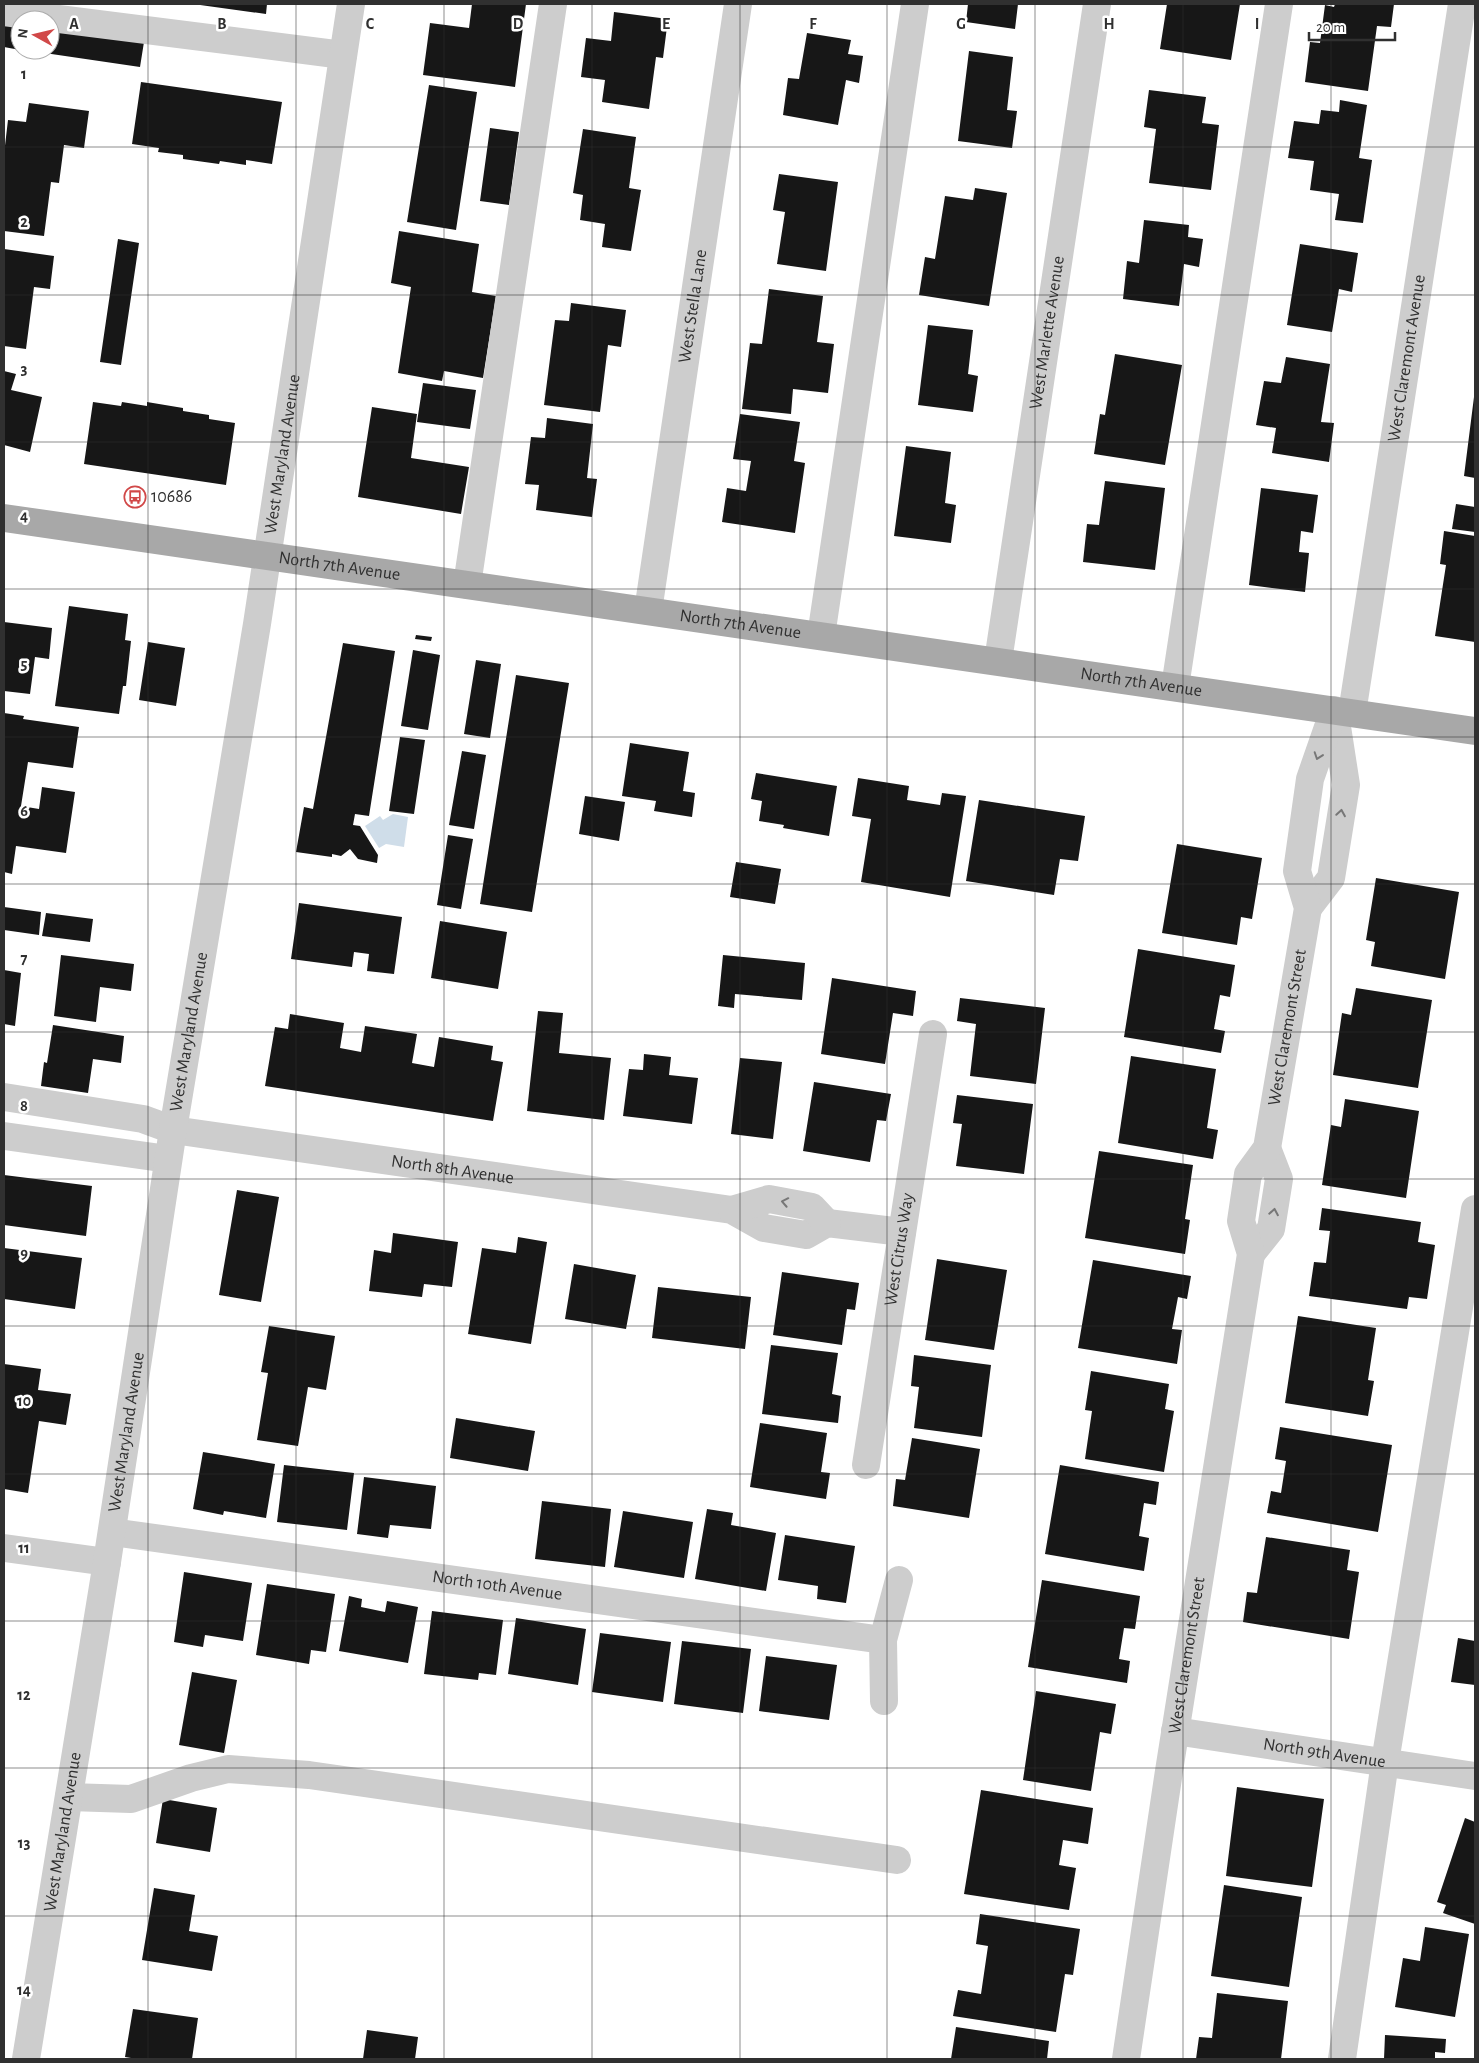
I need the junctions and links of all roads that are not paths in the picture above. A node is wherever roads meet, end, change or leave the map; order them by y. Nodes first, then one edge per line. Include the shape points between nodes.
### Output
1 (351, 4) edge
2 (553, 4) edge
3 (738, 4) edge
4 (915, 4) edge
5 (1097, 4) edge
6 (1278, 4) edge
7 (1462, 4) edge
8 (4, 12) edge
9 (343, 55) junction
10 (4, 518) edge
11 (267, 556) junction
12 (467, 585) junction
13 (648, 611) junction
14 (821, 636) junction
15 (998, 661) junction
16 (1175, 687) junction
17 (1343, 712) junction
18 (1475, 731) edge
19 (1300, 849) junction
20 (1334, 854) junction
21 (1308, 908) junction
22 (933, 1034) dead end
23 (4, 1097) edge
24 (173, 1130) junction
25 (4, 1136) edge
26 (168, 1159) junction
27 (1475, 1209) edge
28 (902, 1232) junction
29 (866, 1466) dead end
30 (112, 1532) junction
31 (4, 1548) edge
32 (107, 1562) junction
33 (900, 1580) dead end
34 (883, 1640) junction
35 (884, 1700) dead end
36 (1175, 1731) junction
37 (1386, 1762) junction
38 (1475, 1776) edge
39 (69, 1797) junction
40 (897, 1860) dead end
41 (26, 2059) edge
42 (1126, 2059) edge
43 (1342, 2059) edge

1 - 9 street, West Maryland Avenue
2 - 12 street
3 - 13 street, West Stella Lane
4 - 14 street
5 - 15 street, West Marlette Avenue
6 - 16 street
7 - 17 street, West Claremont Avenue
8 - 9 street
9 - 11 street, West Maryland Avenue
10 - 11 main road, North 7th Avenue
11 - 12 main road, North 7th Avenue
11 - 24 street, West Maryland Avenue
12 - 13 main road, North 7th Avenue
13 - 14 main road, North 7th Avenue
14 - 15 main road, North 7th Avenue
15 - 16 main road, North 7th Avenue
16 - 17 main road, North 7th Avenue
17 - 18 main road, North 7th Avenue
17 -> 19 street, West Claremont Street via 1310,779
20 -> 17 street, West Claremont Street via 1346,786
19 - 20 street
19 - 21 street, West Claremont Street via 1297,871
20 - 21 street, West Claremont Street via 1331,878
21 - 36 street, West Claremont Street via 1267,1148 1248,1174 1246,1183 1240,1221 1251,1254
22 - 28 street, West Citrus Way
23 - 24 street, North 8th Avenue via 143,1119
24 - 26 street, West Maryland Avenue
24 - 28 street, North 8th Avenue via 732,1210 769,1199 812,1207 827,1223
25 - 26 street
26 - 30 street, West Maryland Avenue
27 - 37 street
28 - 29 street, West Citrus Way
30 - 32 street, West Maryland Avenue
30 - 34 street, North 10th Avenue
31 - 32 street
32 - 39 street, West Maryland Avenue
33 - 34 street
34 - 35 street
36 - 37 street, North 9th Avenue
36 - 42 street, West Claremont Street
37 - 38 street, North 9th Avenue
37 - 43 street
39 - 40 street via 130,1799 228,1769 282,1773
39 - 41 street, West Maryland Avenue

